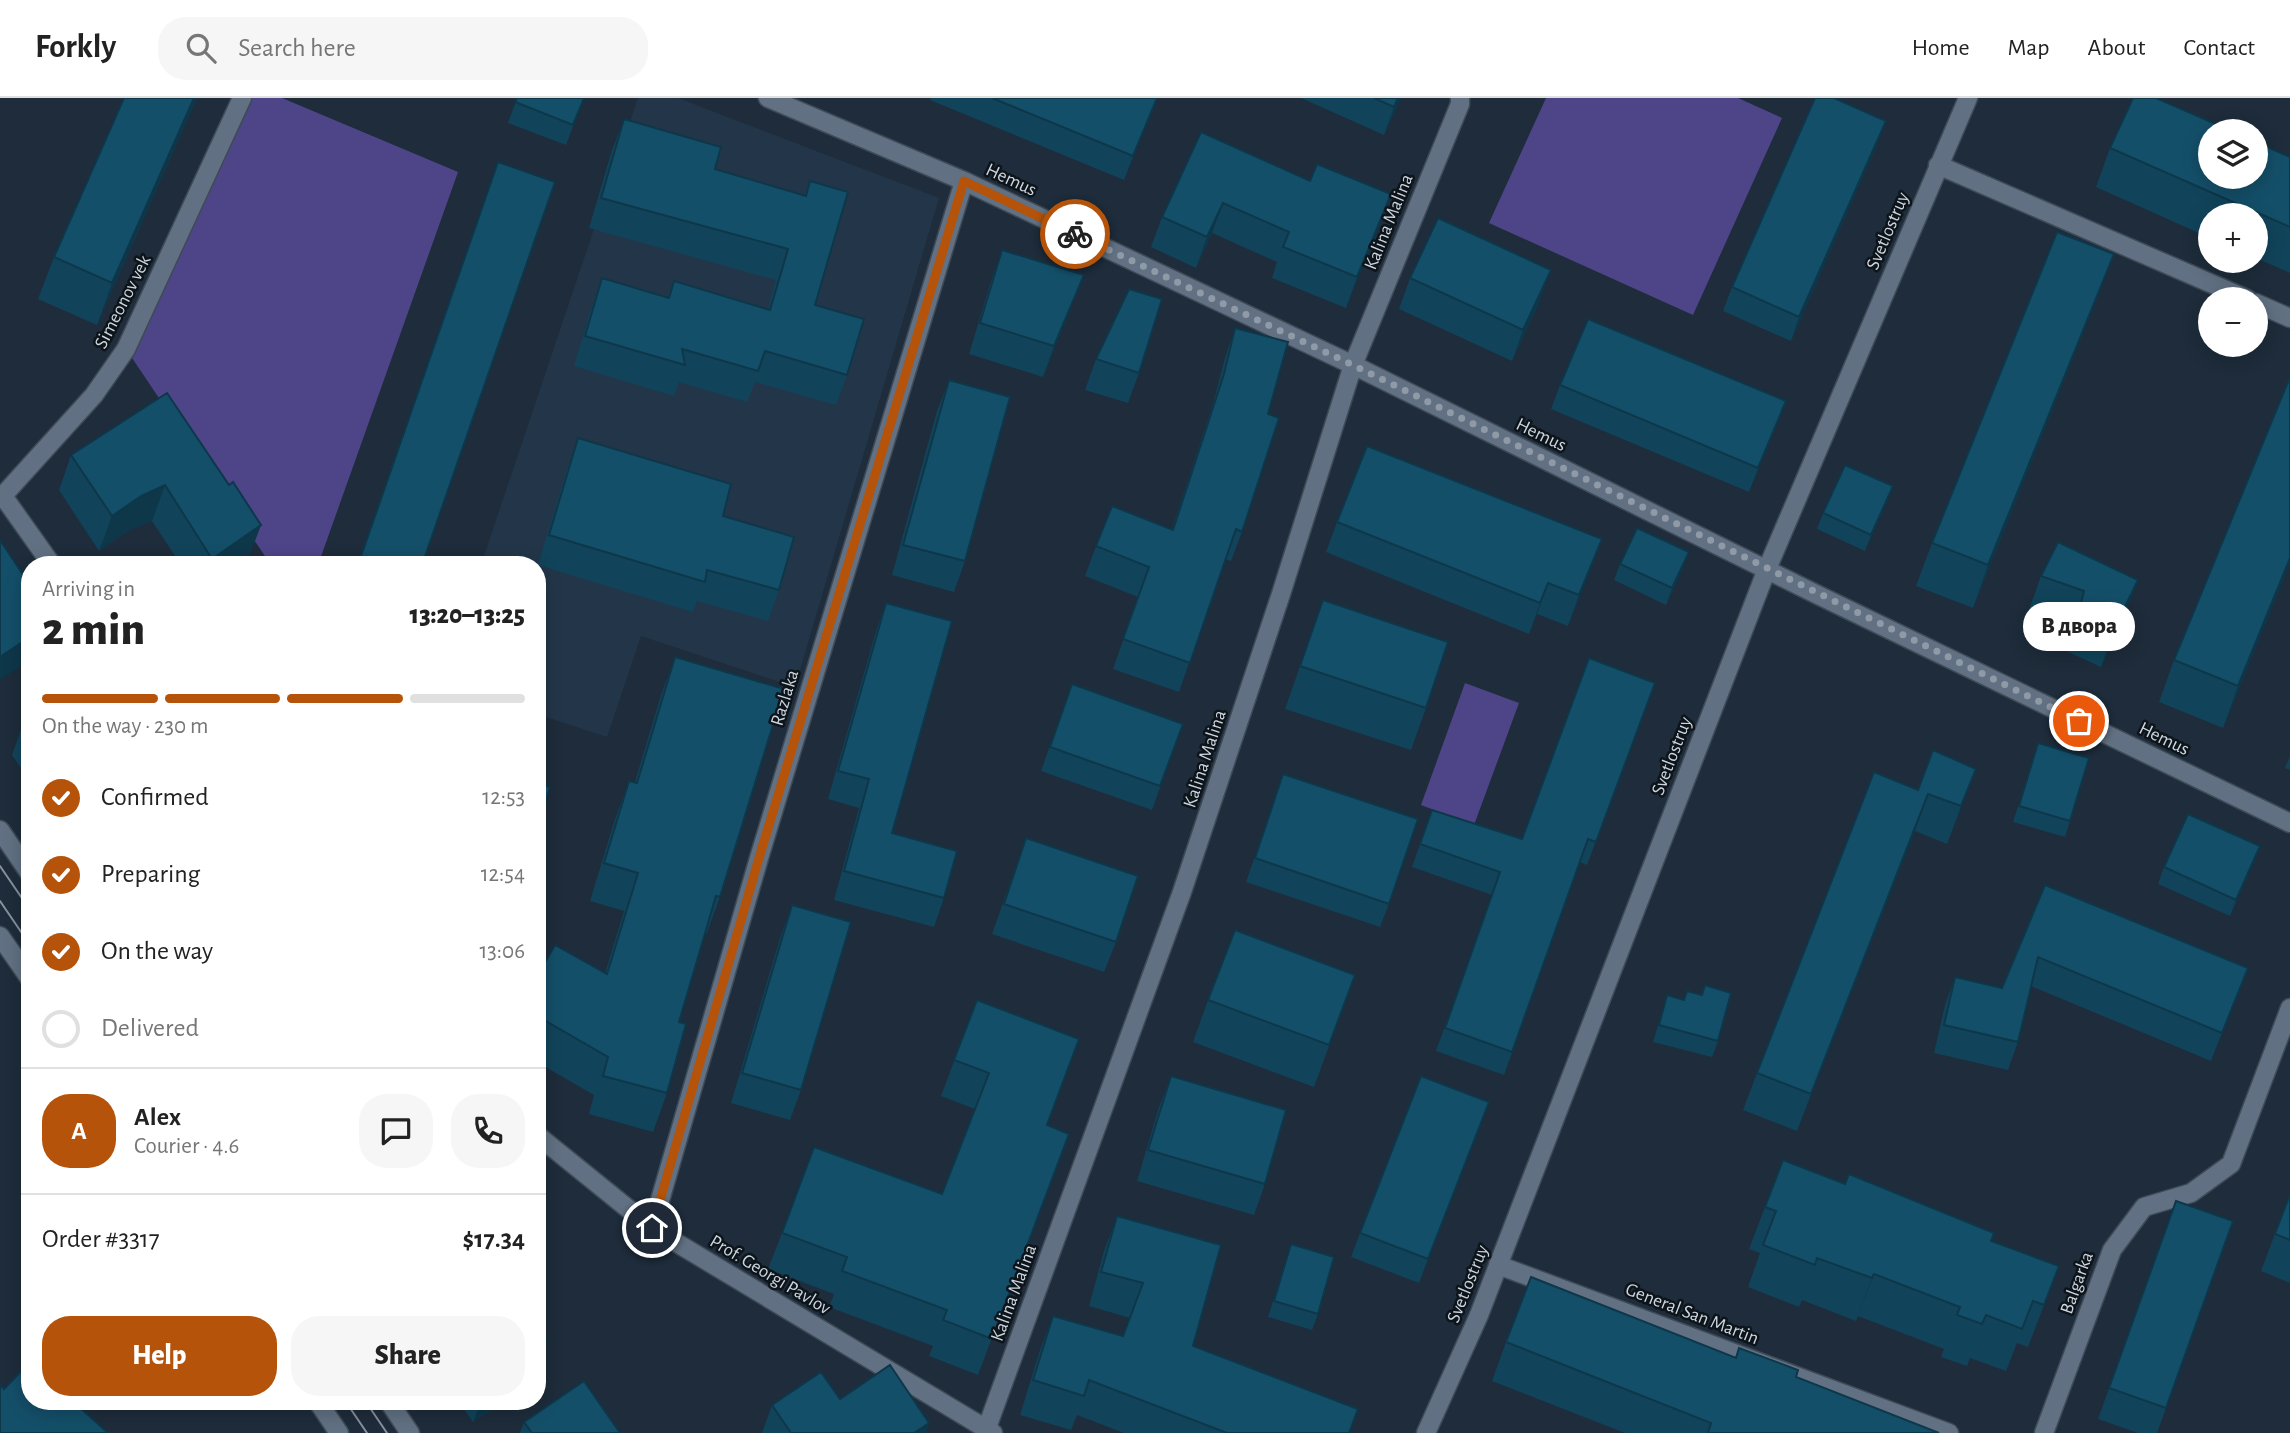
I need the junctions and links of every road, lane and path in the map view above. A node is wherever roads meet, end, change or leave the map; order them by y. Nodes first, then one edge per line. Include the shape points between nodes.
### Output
1 (242, 98) edge
2 (768, 98) edge
3 (1460, 98) edge
4 (1968, 98) edge
5 (1938, 165) junction
6 (964, 181) junction
7 (2219, 287) edge
8 (2268, 308) edge
9 (2290, 318) edge
10 (1353, 365) junction
11 (2, 497) edge
12 (45, 556) edge
13 (1767, 569) junction
14 (2290, 823) edge
15 (0, 830) edge
16 (21, 861) edge
17 (0, 936) edge
18 (21, 966) edge
19 (2290, 1008) edge
20 (546, 1142) edge
21 (652, 1228) junction
22 (1499, 1265) junction
23 (323, 1410) edge
24 (395, 1410) edge
25 (988, 1432) edge
26 (339, 1433) edge
27 (411, 1433) edge
28 (1426, 1433) edge
29 (1949, 1433) edge
30 (2044, 1433) edge

1 - 11 street, Simeonov vek via 127,349 94,395
2 - 6 street, Hemus
3 - 10 street, Kalina Malina
4 - 5 street, Svetlostruy
5 - 7 street
5 - 13 street, Svetlostruy
6 - 10 street, Hemus
6 - 21 street, Razlaka
8 - 9 street
10 - 13 street, Hemus
10 - 25 street, Kalina Malina via 1182,892
11 - 12 street
13 - 14 street, Hemus
13 - 22 street, Svetlostruy
15 - 16 street
17 - 18 street
19 - 30 street, Balgarka via 2231,1164 2191,1193 2144,1207 2112,1250
20 - 21 street, Prof. Georgi Pavlov
21 - 25 street, Prof. Georgi Pavlov
22 - 28 street, Svetlostruy
22 - 29 street, General San Martin
23 - 26 street
24 - 27 street

